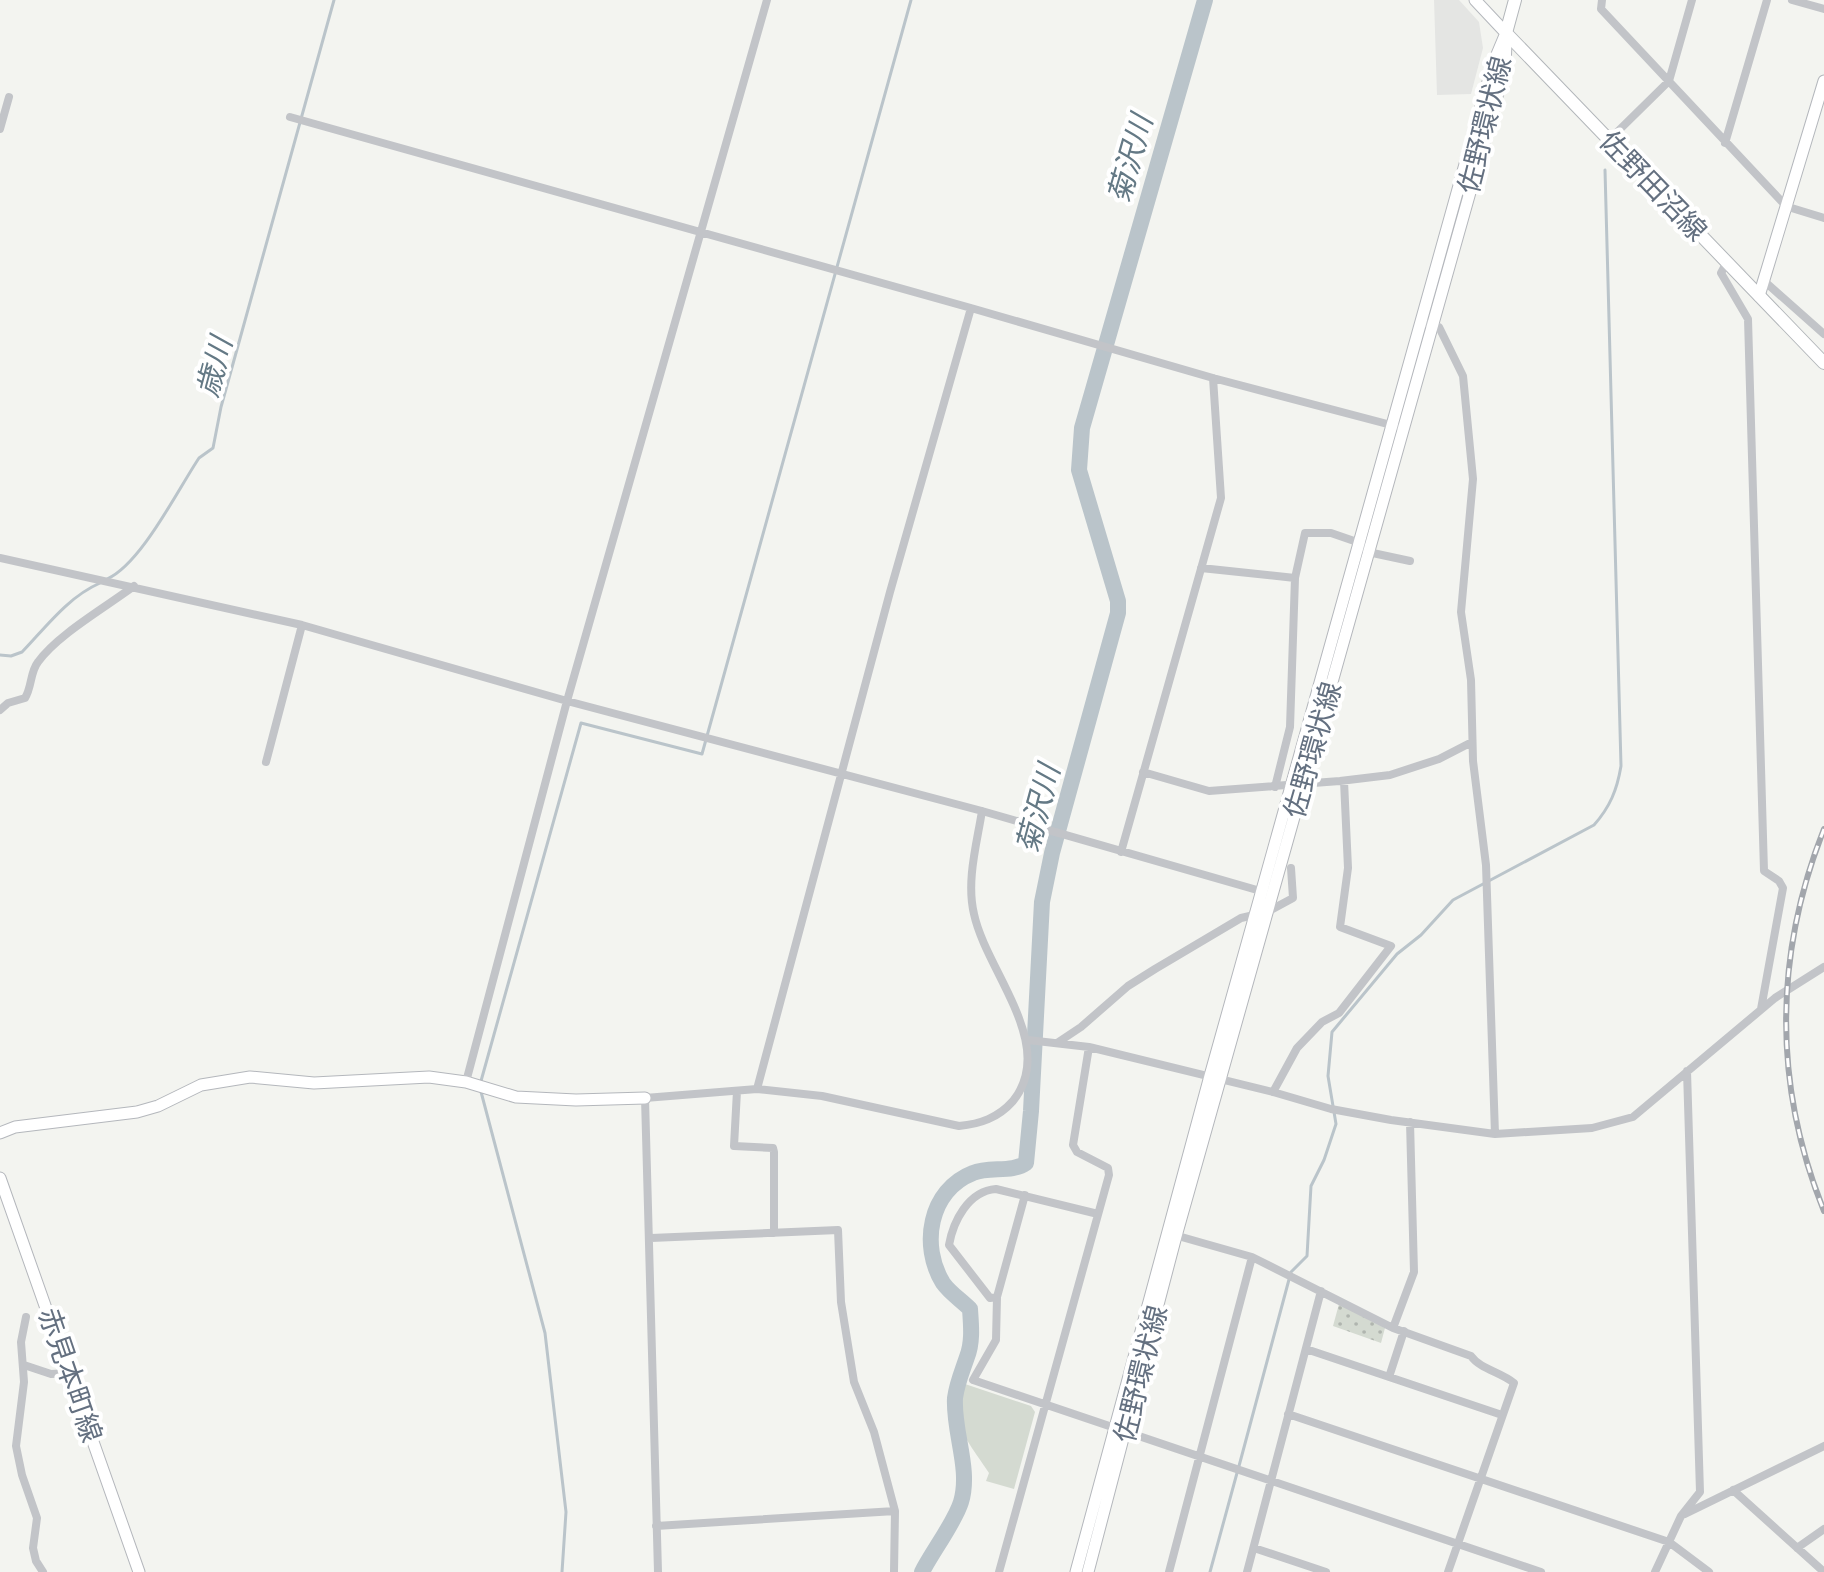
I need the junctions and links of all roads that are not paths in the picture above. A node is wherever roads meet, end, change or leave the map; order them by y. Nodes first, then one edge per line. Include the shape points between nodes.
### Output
1 (767, 0) edge
2 (1475, 0) edge
3 (1515, 0) edge
4 (1602, 0) edge
5 (1692, 0) edge
6 (1767, 0) edge
7 (1792, 0) edge
8 (1824, 9) edge
9 (1506, 33) junction
10 (1669, 81) junction
11 (1824, 81) edge
12 (9, 97) dead end
13 (290, 117) dead end
14 (0, 129) edge
15 (1608, 141) junction
16 (1725, 143) junction
17 (1786, 206) junction
18 (1824, 218) edge
19 (701, 233) junction
20 (1727, 262) junction
21 (1763, 280) junction
22 (1759, 296) junction
23 (971, 308) junction
24 (1426, 323) junction
25 (1824, 334) edge
26 (1824, 363) edge
27 (1213, 378) junction
28 (1398, 427) junction
29 (1364, 547) junction
30 (0, 558) edge
31 (1410, 561) dead end
32 (1201, 568) junction
33 (1295, 578) junction
34 (134, 586) junction
35 (302, 625) junction
36 (567, 701) junction
37 (0, 710) edge
38 (1472, 742) junction
39 (266, 762) dead end
40 (1143, 772) junction
41 (842, 774) junction
42 (1344, 781) junction
43 (1298, 785) junction
44 (1275, 787) junction
45 (982, 811) junction
46 (1121, 852) junction
47 (1291, 868) dead end
48 (1267, 892) junction
49 (1267, 912) junction
50 (1254, 916) junction
51 (1824, 967) edge
52 (1761, 1009) junction
53 (1028, 1040) junction
54 (1057, 1043) junction
55 (1089, 1047) junction
56 (1687, 1071) junction
57 (1215, 1077) junction
58 (466, 1082) junction
59 (757, 1089) junction
60 (737, 1091) junction
61 (1273, 1092) junction
62 (645, 1098) junction
63 (1410, 1122) junction
64 (0, 1133) edge
65 (1495, 1134) junction
66 (0, 1178) edge
67 (1025, 1195) junction
68 (4, 1198) edge
69 (1098, 1214) junction
70 (774, 1233) junction
71 (1171, 1235) junction
72 (651, 1238) junction
73 (1252, 1257) junction
74 (1321, 1291) junction
75 (997, 1297) junction
76 (26, 1317) dead end
77 (1393, 1328) junction
78 (1404, 1331) junction
79 (1306, 1349) junction
80 (24, 1365) junction
81 (69, 1373) junction
82 (1389, 1377) junction
83 (1044, 1406) junction
84 (1288, 1414) junction
85 (1502, 1415) junction
86 (1120, 1431) junction
87 (1824, 1446) edge
88 (1200, 1458) junction
89 (1479, 1478) junction
90 (1270, 1482) junction
91 (1733, 1490) junction
92 (895, 1511) junction
93 (1681, 1516) junction
94 (656, 1526) junction
95 (1824, 1529) edge
96 (1669, 1542) junction
97 (1457, 1543) junction
98 (1254, 1548) junction
99 (1797, 1548) junction
100 (42, 1570) edge
101 (52, 1572) edge
102 (138, 1572) edge
103 (658, 1572) edge
104 (894, 1572) edge
105 (999, 1572) edge
106 (1076, 1572) edge
107 (1088, 1572) edge
108 (1169, 1572) edge
109 (1247, 1572) edge
110 (1326, 1572) edge
111 (1448, 1572) edge
112 (1541, 1572) edge
113 (1655, 1572) edge
114 (1709, 1572) edge
115 (1824, 1572) edge

1 - 19 street
2 - 9 main road
3 - 9 main road
4 - 10 street via 1601,9
5 - 10 street
6 - 16 street
7 - 8 street
9 - 15 main road, 佐野田沼線
9 - 24 main road, 佐野環状線 via 1505,68
10 - 15 street
10 - 16 street
11 - 17 main road
12 - 14 street
13 - 19 street
15 - 20 main road, 佐野田沼線
16 - 17 street
17 - 18 street
17 - 21 main road
19 - 23 street
19 - 36 street
20 - 22 main road, 佐野田沼線
20 - 52 street via 1721,273 1748,319 1764,871 1783,888
21 - 22 main road
21 - 25 street
22 - 26 main road, 佐野田沼線
23 - 27 street
23 - 41 street
24 - 28 main road, 佐野環状線
24 - 38 street via 1439,327 1457,358 1468,420 1473,479 1461,612 1471,680
27 - 28 street
27 - 32 street via 1221,498
28 - 29 main road, 佐野環状線
29 - 31 street
29 - 33 street via 1331,533 1305,533
29 - 43 main road, 佐野環状線
30 - 34 street
32 - 33 street
32 - 40 street
33 - 44 street via 1290,727
34 - 35 street
34 - 37 street via 52,647 35,665 25,698
35 - 36 street
35 - 39 street
36 - 41 street
36 - 58 street
38 - 42 street via 1390,775
38 - 65 street via 1486,865
40 - 44 street via 1209,791
40 - 46 street
41 - 45 street
41 - 59 street
42 - 43 street
42 - 61 street via 1349,854 1340,927 1391,946 1339,1013 1297,1048
43 - 44 street
43 - 48 main road, 佐野環状線
45 - 46 street
45 - 53 street via 972,872 974,914
46 - 48 street
47 - 49 street via 1293,898
48 - 49 main road, 佐野環状線
48 - 50 main road, 佐野環状線
49 - 50 street
49 - 57 main road, 佐野環状線
50 - 54 street via 1241,918 1128,986
50 - 57 main road, 佐野環状線
51 - 52 street
52 - 56 street
53 - 54 street
53 - 59 street via 1027,1069 1016,1098 976,1125
54 - 55 street
55 - 57 street
55 - 69 street via 1073,1145 1110,1170
56 - 65 street via 1633,1117 1617,1123
56 - 93 street via 1700,1492
57 - 61 street
57 - 71 main road, 佐野環状線
58 - 62 main road via 516,1097
58 - 64 main road via 418,1076 328,1083 250,1077 201,1085 137,1112
59 - 60 street
60 - 62 street
60 - 70 street via 734,1146 773,1148
61 - 63 street via 1331,1109
62 - 72 street
63 - 65 street
63 - 77 street via 1414,1272
66 - 68 main road, 赤見本町線
67 - 69 street
67 - 75 street
67 - 75 street via 989,1189 972,1200 953,1225 949,1245 990,1298
68 - 81 main road, 赤見本町線
69 - 83 street
70 - 72 street
70 - 92 street via 838,1230 841,1302 854,1382
71 - 73 street
71 - 86 main road, 佐野環状線
72 - 94 street
73 - 74 street
73 - 88 street
74 - 77 street
74 - 79 street
75 - 83 street via 996,1340 973,1380
76 - 80 street
77 - 78 street
78 - 82 street
78 - 85 street via 1471,1356 1514,1383
79 - 82 street
79 - 84 street
80 - 81 street via 51,1374
80 - 100 street via 16,1446 37,1518 33,1548
81 - 102 main road, 赤見本町線
82 - 85 street
83 - 86 street
83 - 105 street
84 - 89 street
84 - 90 street
85 - 89 street
86 - 88 street
86 - 106 main road, 佐野環状線
86 - 107 main road, 佐野環状線
87 - 91 street
88 - 90 street
88 - 108 street
89 - 96 street
89 - 97 street
90 - 97 street
90 - 98 street
91 - 93 street
91 - 99 street
92 - 94 street
92 - 104 street
93 - 96 street
94 - 103 street
95 - 99 street
96 - 113 street
96 - 114 street
97 - 111 street
97 - 112 street
98 - 109 street
98 - 110 street
99 - 115 street
100 - 101 street

